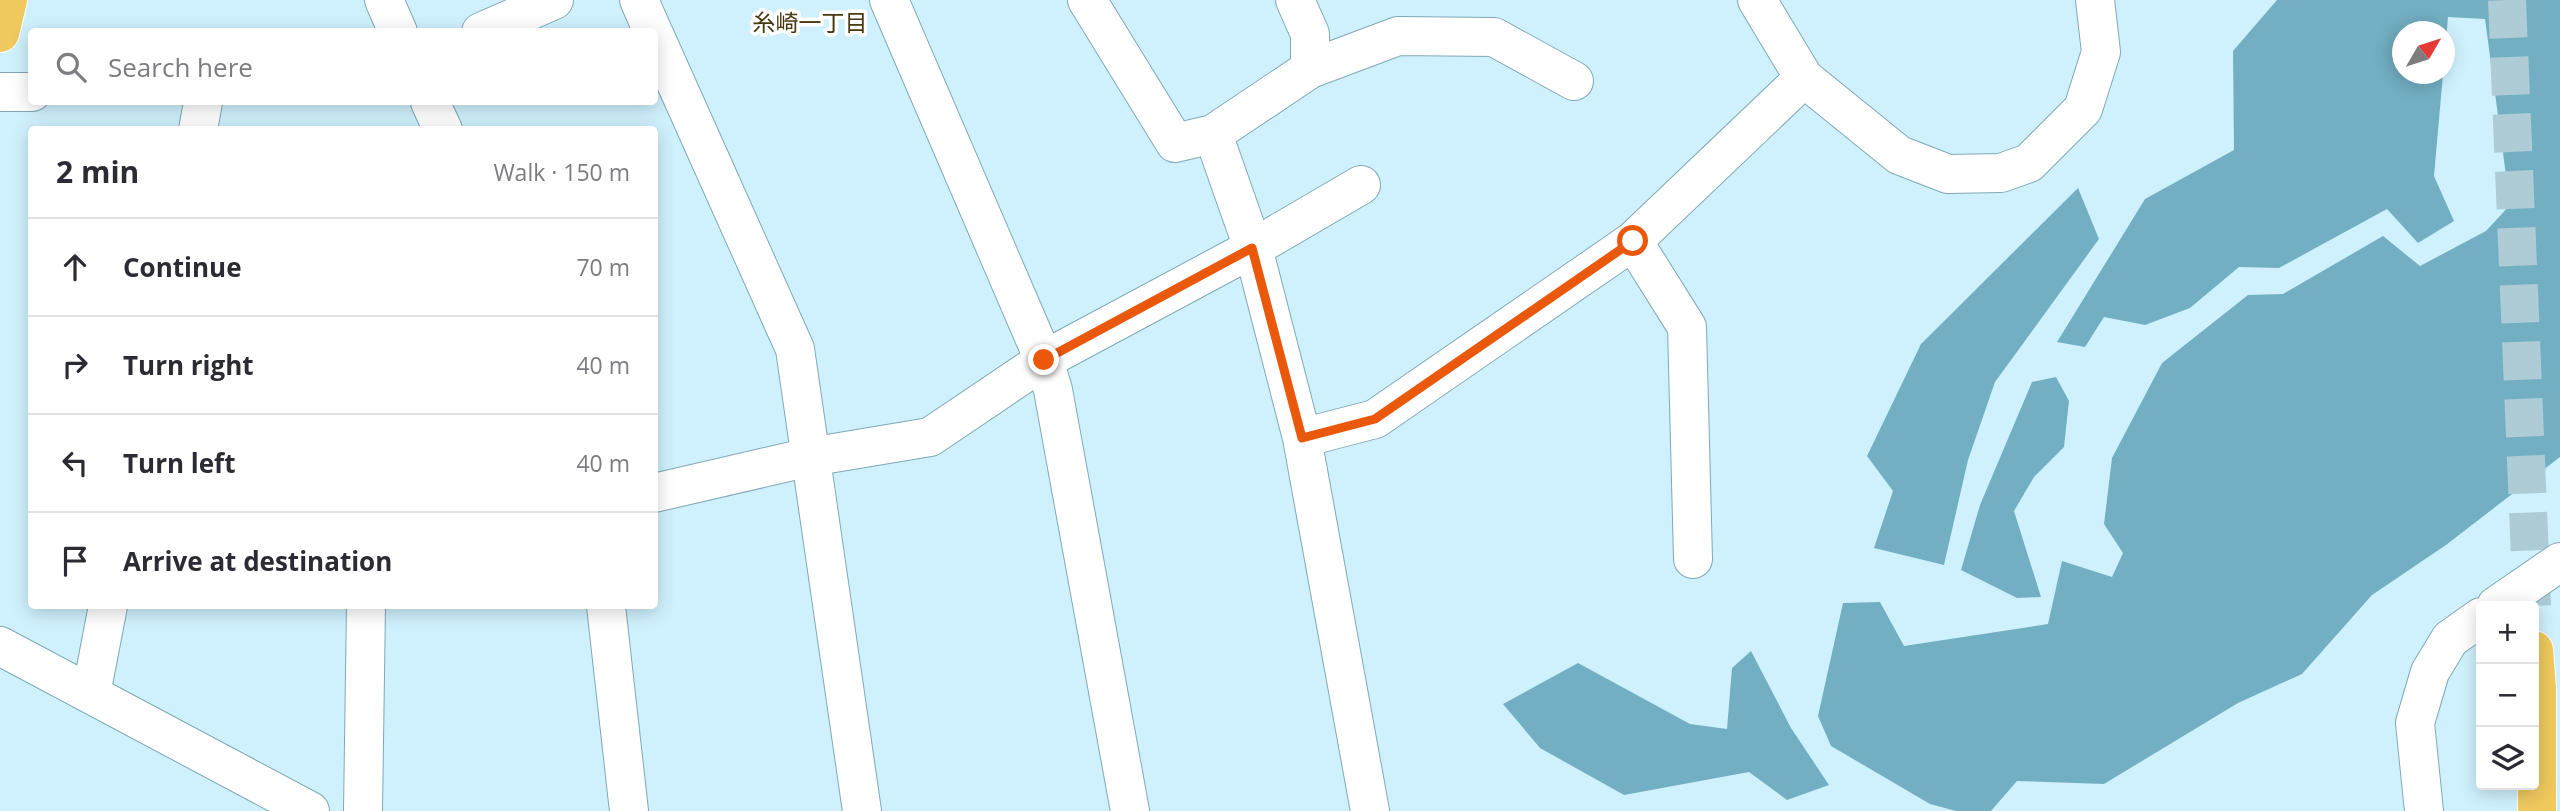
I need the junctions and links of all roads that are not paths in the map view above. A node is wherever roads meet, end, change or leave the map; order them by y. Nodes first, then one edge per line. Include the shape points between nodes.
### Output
1 (8, 0) edge
2 (384, 0) edge
3 (554, 0) edge
4 (639, 0) edge
5 (889, 0) edge
6 (1087, 0) edge
7 (1295, 0) edge
8 (1756, 0) edge
9 (2095, 0) edge
10 (396, 28) edge
11 (490, 28) edge
12 (652, 28) edge
13 (0, 33) edge
14 (658, 42) edge
15 (1310, 69) junction
16 (1804, 78) junction
17 (1574, 81) dead end
18 (0, 92) edge
19 (28, 92) edge
20 (202, 105) edge
21 (431, 105) edge
22 (199, 126) edge
23 (441, 126) edge
24 (1213, 134) junction
25 (1360, 185) dead end
26 (1633, 241) junction
27 (1252, 248) junction
28 (1044, 360) junction
29 (1302, 438) junction
30 (810, 457) junction
31 (658, 492) edge
32 (1693, 559) dead end
33 (2560, 562) edge
34 (2503, 601) edge
35 (107, 609) edge
36 (366, 609) edge
37 (606, 609) edge
38 (2476, 621) edge
39 (0, 646) edge
40 (91, 694) junction
41 (2539, 709) edge
42 (2537, 727) edge
43 (310, 811) edge
44 (363, 811) edge
45 (629, 811) edge
46 (862, 811) edge
47 (1130, 811) edge
48 (1370, 811) edge
49 (2424, 811) edge
50 (2537, 811) edge
51 (2549, 811) edge

1 - 13 highway
2 - 10 street
3 - 11 street
4 - 12 street
5 - 28 street
6 - 24 street via 1175,143
7 - 15 street via 1310,34
8 - 16 street
9 - 16 street via 2101,52 2083,109 2029,163 2001,173 1948,174 1899,155
14 - 30 street via 795,349
15 - 17 street via 1398,36 1494,37
15 - 24 street
16 - 26 street
18 - 19 street
20 - 22 street
21 - 23 street
24 - 27 street
25 - 27 street
26 - 29 street via 1375,419
26 - 32 street via 1687,327
27 - 28 street
27 - 29 street
28 - 30 street via 930,437
28 - 47 street via 1054,390
29 - 48 street
30 - 31 street
30 - 46 street
33 - 34 street
35 - 40 street
36 - 44 street
37 - 45 street
38 - 49 street via 2450,639 2430,672 2415,723
39 - 40 street
40 - 43 street
41 - 51 highway
42 - 50 highway

